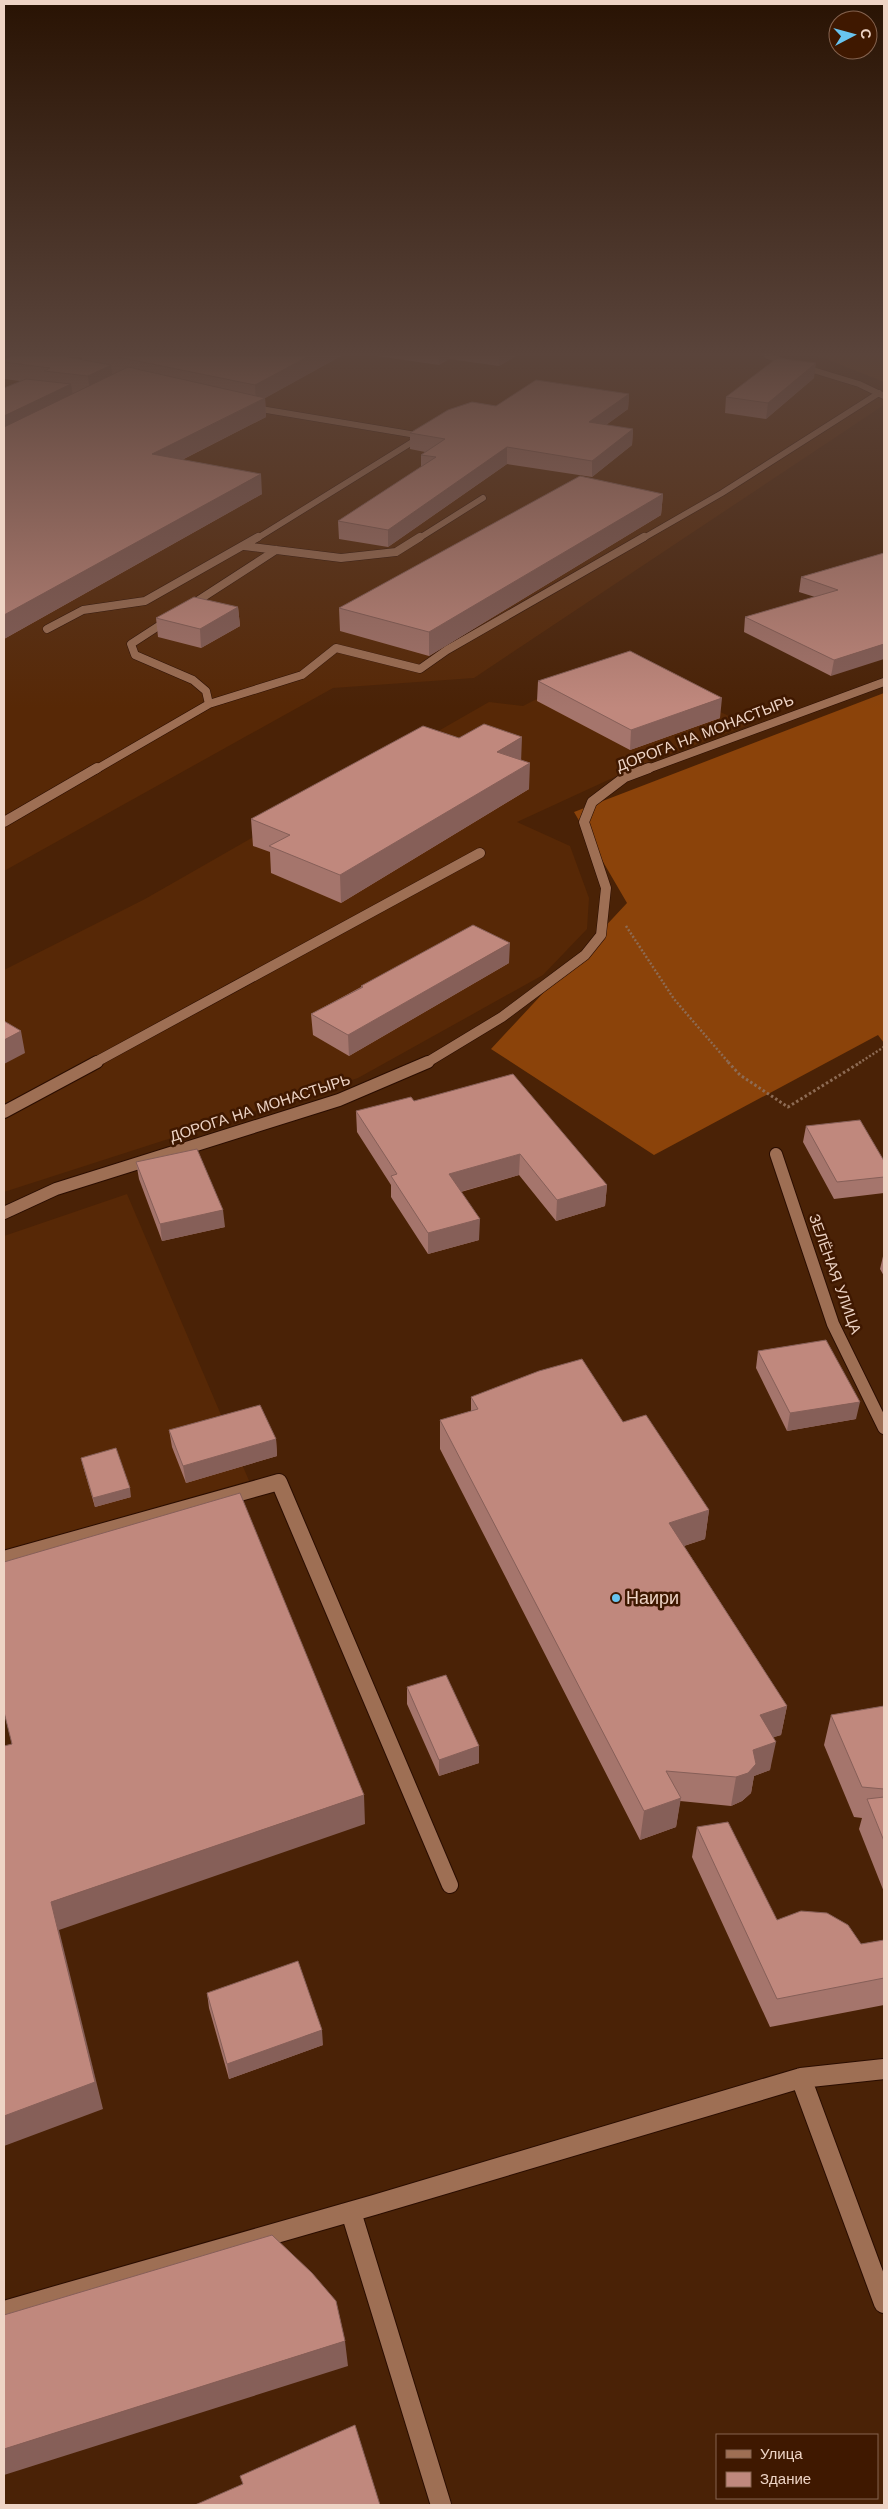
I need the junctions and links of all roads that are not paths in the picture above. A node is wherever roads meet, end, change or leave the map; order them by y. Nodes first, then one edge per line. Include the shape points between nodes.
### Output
1 (362, 473) edge
2 (754, 473) edge
3 (483, 498) dead end
4 (244, 546) junction
5 (276, 550) junction
6 (47, 629) dead end
7 (884, 682) edge
8 (209, 704) junction
9 (4, 822) edge
10 (480, 853) dead end
11 (4, 1112) edge
12 (776, 1154) dead end
13 (4, 1213) edge
14 (884, 1428) edge
15 (4, 1560) edge
16 (450, 1885) dead end
17 (884, 2069) edge
18 (801, 2078) junction
19 (350, 2212) junction
20 (884, 2303) edge
21 (4, 2311) edge
22 (441, 2505) edge

1 - 4 street
2 - 8 street via 447,650 420,669 336,648 302,675
3 - 5 street via 396,552 341,558
4 - 5 street
4 - 6 street via 145,600 82,610
5 - 8 street via 131,644 135,655 193,680 206,691
7 - 13 street, ДОРОГА НА МОНАСТЫРЬ via 625,777 592,802 584,822 606,888 601,935 585,956 502,1018 432,1060 339,1100 56,1189
8 - 9 street
10 - 11 street
12 - 14 street, ЗЕЛЁНАЯ УЛИЦА via 834,1324
15 - 16 street via 279,1482
17 - 18 street
18 - 19 street
18 - 20 street
19 - 21 street
19 - 22 street

